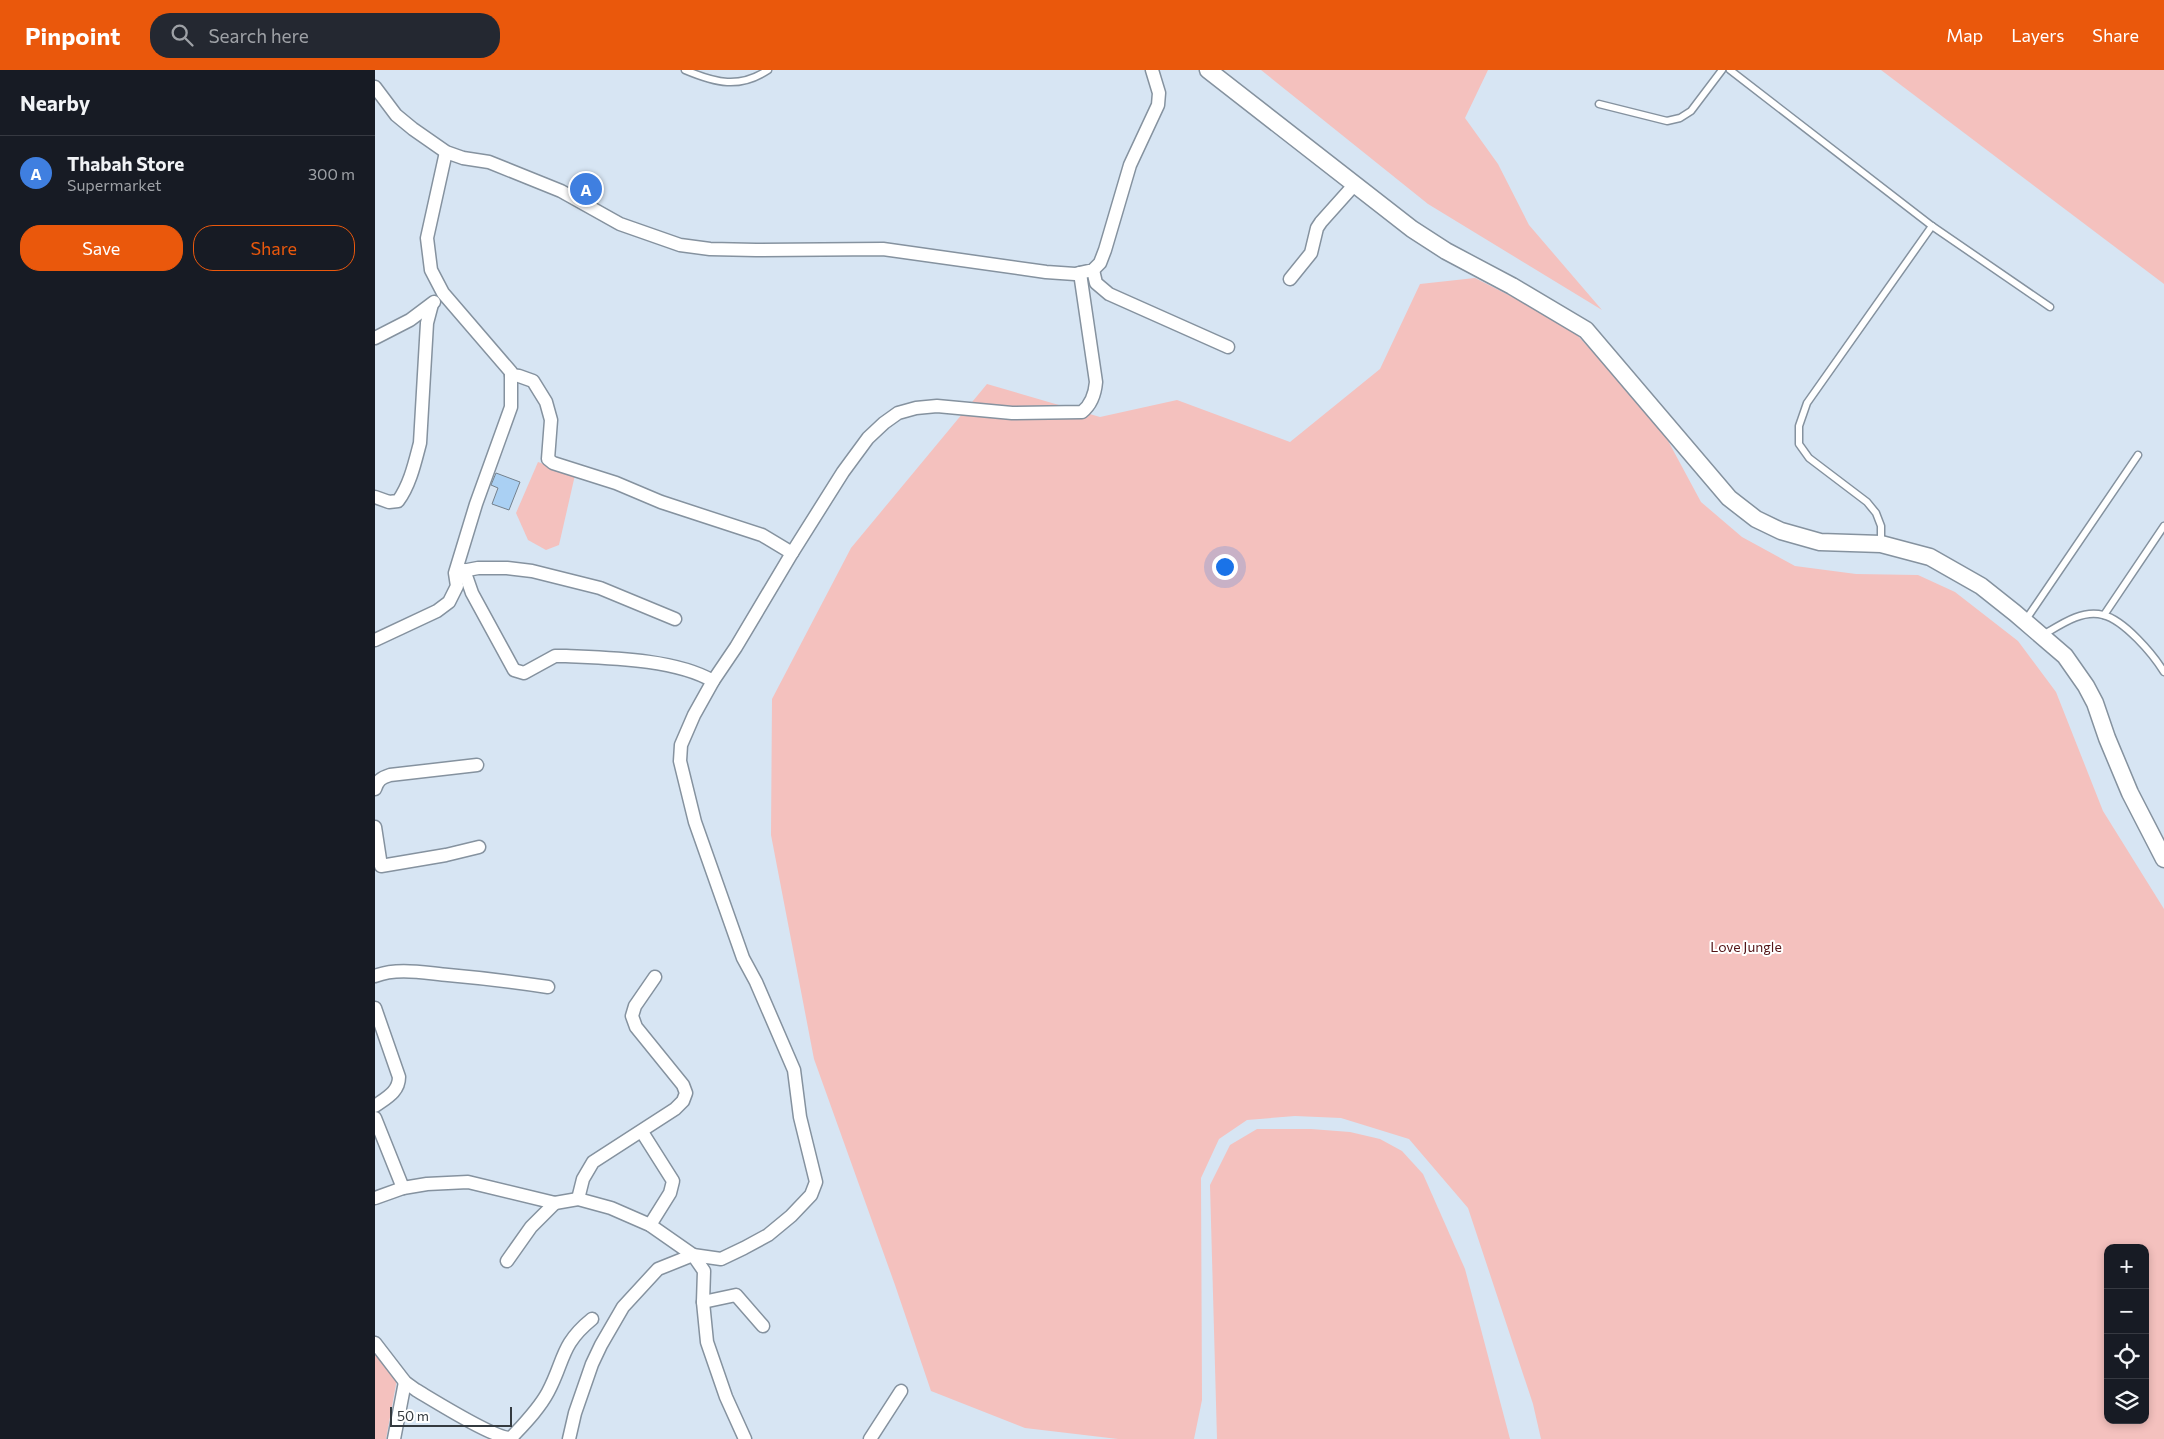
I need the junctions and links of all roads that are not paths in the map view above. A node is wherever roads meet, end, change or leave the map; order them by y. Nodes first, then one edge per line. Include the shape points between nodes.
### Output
1 (685, 70) edge
2 (768, 70) edge
3 (1152, 70) edge
4 (1208, 70) edge
5 (1722, 70) edge
6 (1729, 70) edge
7 (375, 87) edge
8 (1599, 104) dead end
9 (446, 152) junction
10 (1355, 184) junction
11 (1932, 226) junction
12 (1093, 270) junction
13 (1080, 273) junction
14 (1290, 279) dead end
15 (443, 293) junction
16 (432, 304) junction
17 (2050, 307) dead end
18 (375, 338) edge
19 (1228, 347) dead end
20 (511, 375) junction
21 (2138, 455) dead end
22 (375, 497) edge
23 (2164, 526) edge
24 (1881, 544) junction
25 (792, 552) junction
26 (460, 571) junction
27 (2104, 615) junction
28 (675, 619) dead end
29 (2025, 622) junction
30 (2042, 636) junction
31 (375, 640) edge
32 (2164, 672) edge
33 (713, 681) junction
34 (477, 765) dead end
35 (375, 790) edge
36 (375, 827) edge
37 (479, 847) dead end
38 (2164, 859) edge
39 (378, 866) edge
40 (375, 976) edge
41 (655, 977) dead end
42 (548, 987) dead end
43 (375, 1008) edge
44 (375, 1106) edge
45 (375, 1118) edge
46 (643, 1132) junction
47 (403, 1188) junction
48 (375, 1198) edge
49 (578, 1199) junction
50 (555, 1204) junction
51 (650, 1225) junction
52 (693, 1255) junction
53 (507, 1261) dead end
54 (703, 1302) junction
55 (591, 1319) dead end
56 (763, 1326) dead end
57 (375, 1342) edge
58 (405, 1382) junction
59 (901, 1391) dead end
60 (394, 1439) edge
61 (569, 1439) edge
62 (745, 1439) edge
63 (870, 1439) edge

1 - 2 lane via 723,83 754,79
3 - 12 street via 1159,93 1158,105 1130,165 1105,250
4 - 10 street
5 - 8 lane via 1691,112 1680,118 1667,121
6 - 11 lane
7 - 9 street via 396,115
9 - 13 street via 489,162 561,191 620,224 680,245 755,250 883,249 1046,272
9 - 15 street via 427,238 431,270
10 - 14 street via 1321,222 1311,253
10 - 24 street via 1446,251 1586,330 1729,498 1756,519 1781,531 1820,542
11 - 17 lane
11 - 24 lane via 1807,403 1799,426 1799,444 1809,458 1867,502 1876,513 1881,526
12 - 13 street
12 - 19 street via 1096,283 1109,294
13 - 25 street via 1096,382 1088,408 1082,412 1012,414 937,406 898,413 869,438 843,472
15 - 16 street
15 - 20 street
16 - 18 street
16 - 22 street via 427,322 420,443 415,462 399,501 389,502
20 - 25 street via 533,381 547,402 551,420 548,459 553,463 761,535
20 - 26 street via 511,407 479,495
21 - 29 lane
23 - 27 lane
24 - 29 street via 1930,557 1981,586
25 - 33 street
26 - 28 street via 507,568 532,571 600,588
26 - 31 street via 449,602 437,611
26 - 33 street via 504,648 511,667 518,673 529,671 555,656 566,656 639,661 697,672
27 - 30 lane via 2067,620
27 - 32 lane via 2145,645
29 - 30 street
30 - 38 street via 2065,656 2086,686 2131,793
33 - 52 street via 681,745 680,761 695,822 743,958 794,1070 800,1117 816,1182 811,1195 768,1235 721,1259
34 - 35 street via 390,775 381,778
36 - 39 street
37 - 39 street
40 - 42 street via 410,971
41 - 46 street via 632,1016 636,1027 687,1093 675,1109
43 - 44 street via 399,1084
45 - 47 street
46 - 49 street via 593,1162 583,1179
46 - 51 street via 673,1181 670,1194
47 - 48 street
47 - 50 street via 468,1182
49 - 50 street
49 - 51 street via 611,1208
50 - 53 street via 531,1227
51 - 52 street
52 - 54 street via 704,1271
52 - 61 street via 658,1269 613,1321 591,1364
54 - 56 street via 736,1296
54 - 62 street via 707,1342
55 - 58 street via 571,1339 540,1405 511,1438 488,1432
57 - 58 street
58 - 60 street
59 - 63 street

